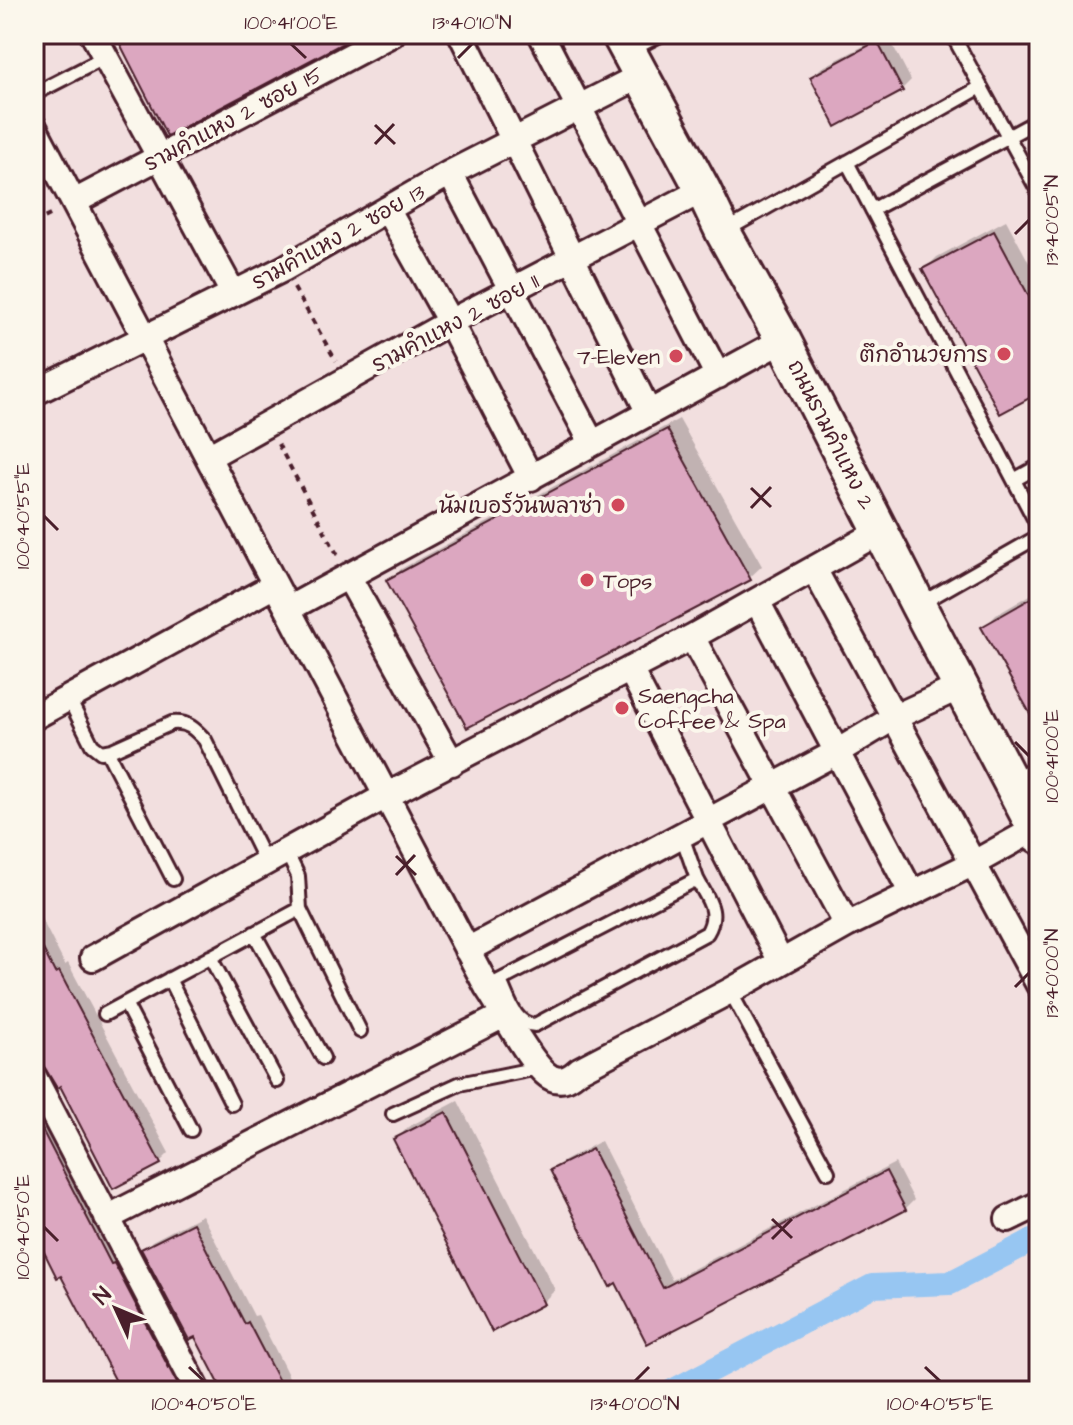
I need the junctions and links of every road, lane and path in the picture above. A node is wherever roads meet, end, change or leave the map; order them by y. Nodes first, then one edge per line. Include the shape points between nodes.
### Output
1 (93, 34) edge
2 (392, 34) edge
3 (461, 34) edge
4 (541, 34) edge
5 (662, 34) edge
6 (952, 34) edge
7 (629, 54) edge
8 (106, 57) junction
9 (981, 87) junction
10 (34, 94) edge
11 (578, 109) junction
12 (1039, 120) edge
13 (34, 127) edge
14 (1008, 137) junction
15 (513, 142) junction
16 (159, 157) junction
17 (847, 162) junction
18 (450, 173) junction
19 (703, 190) junction
20 (1039, 193) edge
21 (74, 202) junction
22 (387, 209) junction
23 (872, 210) junction
24 (637, 224) junction
25 (723, 232) junction
26 (571, 259) junction
27 (283, 269) junction
28 (512, 290) junction
29 (233, 293) junction
30 (450, 322) junction
31 (144, 337) junction
32 (783, 340) junction
33 (718, 376) junction
34 (347, 381) junction
35 (34, 393) edge
36 (649, 413) junction
37 (267, 424) junction
38 (592, 443) junction
39 (208, 457) junction
40 (1039, 466) edge
41 (531, 478) junction
42 (1014, 480) junction
43 (1039, 528) edge
44 (881, 531) junction
45 (1039, 536) edge
46 (814, 569) junction
47 (348, 576) junction
48 (275, 585) junction
49 (757, 601) junction
50 (918, 605) junction
51 (288, 609) junction
52 (692, 637) junction
53 (630, 669) junction
54 (960, 687) junction
55 (69, 699) junction
56 (34, 717) edge
57 (895, 717) junction
58 (107, 751) junction
59 (835, 753) junction
60 (452, 763) junction
61 (1024, 773) edge
62 (773, 784) junction
63 (386, 796) junction
64 (709, 822) junction
65 (1038, 831) edge
66 (682, 836) junction
67 (275, 856) junction
68 (974, 863) junction
69 (173, 879) dead end
70 (697, 879) junction
71 (911, 892) junction
72 (300, 909) junction
73 (847, 925) junction
74 (254, 933) junction
75 (467, 950) junction
76 (210, 957) junction
77 (93, 958) dead end
78 (781, 962) junction
79 (169, 979) junction
80 (493, 984) junction
81 (1039, 985) edge
82 (730, 991) junction
83 (125, 1003) junction
84 (105, 1014) dead end
85 (506, 1014) junction
86 (360, 1031) dead end
87 (323, 1058) dead end
88 (538, 1068) junction
89 (34, 1077) edge
90 (277, 1081) dead end
91 (232, 1104) dead end
92 (393, 1114) dead end
93 (191, 1130) dead end
94 (828, 1172) dead end
95 (1039, 1204) edge
96 (107, 1218) junction
97 (1008, 1219) dead end
98 (198, 1391) edge

1 - 8 street
2 - 16 street, รามคำแหง 2 ซอย 15
3 - 15 street
4 - 11 street
5 - 7 lane
6 - 9 lane
7 - 11 street, รามคำแหง 2 ซอย 13
7 - 19 main road, ถนนรามคำแหง 2
8 - 10 lane
8 - 16 street
9 - 14 lane
9 - 17 lane
11 - 15 street, รามคำแหง 2 ซอย 13
11 - 24 street
12 - 14 lane
13 - 21 street
14 - 20 lane
14 - 23 lane
15 - 18 street, รามคำแหง 2 ซอย 13
15 - 26 street
16 - 21 street, รามคำแหง 2 ซอย 15
16 - 29 street
17 - 23 lane
17 - 25 lane
18 - 22 street, รามคำแหง 2 ซอย 13
18 - 28 street
19 - 24 street, รามคำแหง 2 ซอย 11
19 - 25 main road, ถนนรามคำแหง 2
21 - 31 street
22 - 27 street, รามคำแหง 2 ซอย 13
22 - 30 street
23 - 42 lane
24 - 26 street, รามคำแหง 2 ซอย 11
24 - 33 street
25 - 32 main road, ถนนรามคำแหง 2
26 - 28 street, รามคำแหง 2 ซอย 11
26 - 36 street
27 - 29 street, รามคำแหง 2 ซอย 13
27 - 34 path
28 - 30 street, รามคำแหง 2 ซอย 11
28 - 38 street
29 - 31 street, รามคำแหง 2 ซอย 13
30 - 34 street, รามคำแหง 2 ซอย 11
30 - 41 street
31 - 35 street, รามคำแหง 2 ซอย 13
31 - 39 street
32 - 33 street
32 - 44 main road, ถนนรามคำแหง 2
33 - 36 street
34 - 37 street, รามคำแหง 2 ซอย 11
36 - 38 street
37 - 39 street, รามคำแหง 2 ซอย 11
37 - 47 path
38 - 41 street
39 - 48 street
40 - 42 lane
41 - 47 street
42 - 43 lane
44 - 46 street
44 - 50 main road, ถนนรามคำแหง 2
45 - 50 lane
46 - 49 street
46 - 57 street
47 - 51 street
47 - 60 street
48 - 51 street
48 - 55 street
49 - 52 street
49 - 59 street
50 - 54 main road, ถนนรามคำแหง 2
51 - 63 street
52 - 53 street
52 - 62 street
53 - 60 street
53 - 64 street
54 - 57 street
54 - 61 main road, ถนนรามคำแหง 2
55 - 56 street
55 - 58 lane via 92,745
57 - 59 street
57 - 68 street
58 - 67 lane via 172,723 194,728
58 - 69 lane
59 - 62 street
59 - 71 street
60 - 63 street
61 - 65 main road, ถนนรามคำแหง 2
62 - 64 street
62 - 73 street
63 - 67 street
63 - 75 street
64 - 66 street
64 - 78 street
65 - 68 street
66 - 70 lane
66 - 75 street
67 - 72 lane via 298,876
67 - 77 street
68 - 71 street
68 - 81 street
70 - 80 lane
70 - 80 lane via 713,909 714,922 707,933 535,1025 519,1020
71 - 73 street
72 - 74 lane
72 - 86 lane
73 - 78 street
74 - 76 lane
74 - 87 lane
75 - 80 street
76 - 79 lane
76 - 90 lane
78 - 82 street
79 - 83 lane
79 - 91 lane
80 - 85 street
82 - 88 street via 568,1079 553,1079
82 - 94 lane
83 - 84 lane
83 - 93 lane
85 - 88 street
85 - 96 street
88 - 92 lane via 459,1084
89 - 96 street
95 - 97 street
96 - 98 street

